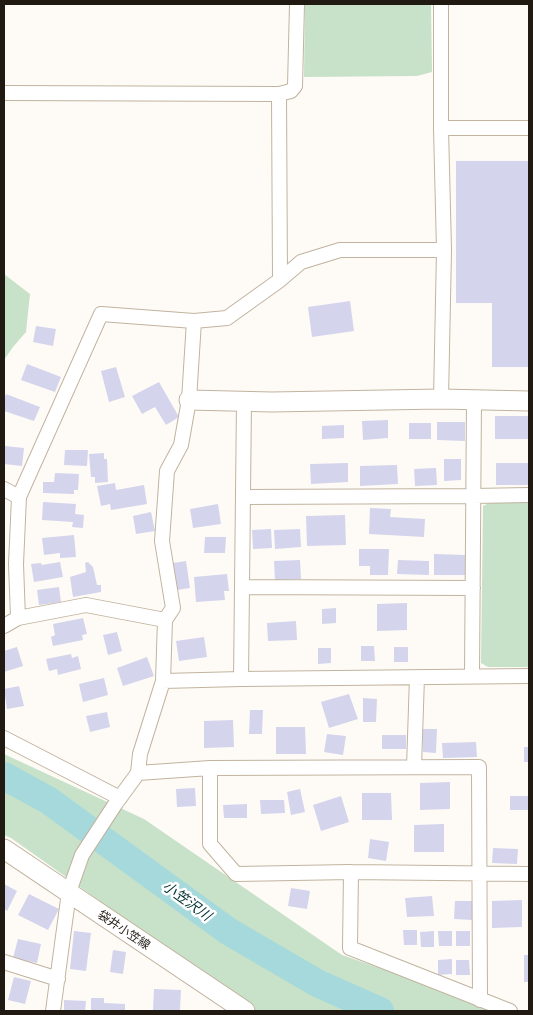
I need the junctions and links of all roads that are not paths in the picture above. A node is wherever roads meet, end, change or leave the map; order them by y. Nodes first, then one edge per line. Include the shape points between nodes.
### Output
1 (297, 4) edge
2 (440, 4) edge
3 (4, 93) edge
4 (279, 94) junction
5 (441, 128) junction
6 (529, 128) edge
7 (444, 250) junction
8 (280, 280) junction
9 (194, 321) junction
10 (441, 399) junction
11 (474, 399) junction
12 (189, 400) junction
13 (244, 401) junction
14 (529, 401) edge
15 (4, 489) edge
16 (529, 494) edge
17 (473, 496) junction
18 (18, 497) junction
19 (243, 497) junction
20 (10, 563) edge
21 (242, 587) junction
22 (473, 588) junction
23 (18, 618) junction
24 (165, 620) junction
25 (4, 626) edge
26 (472, 676) junction
27 (529, 676) edge
28 (417, 677) junction
29 (241, 679) junction
30 (163, 681) junction
31 (4, 738) edge
32 (414, 767) junction
33 (210, 768) junction
34 (138, 773) junction
35 (118, 800) junction
36 (4, 849) edge
37 (351, 872) junction
38 (480, 874) junction
39 (529, 874) edge
40 (69, 892) junction
41 (4, 962) edge
42 (58, 979) junction
43 (480, 1000) junction
44 (53, 1011) edge
45 (245, 1011) edge
46 (510, 1011) edge

1 - 4 street via 295,86 291,91
2 - 5 street
3 - 4 street
4 - 8 street
5 - 6 street
5 - 7 street
7 - 8 street via 340,250 301,262
7 - 10 street
8 - 9 street via 227,318
9 - 12 street
9 - 18 street via 101,314
10 - 11 street
10 - 13 street
11 - 14 street
11 - 17 street
12 - 13 street
12 - 24 street via 180,444 167,471 162,541 173,608
13 - 19 street
15 - 18 street
16 - 17 street
17 - 19 street
17 - 22 street
18 - 20 street
19 - 21 street
20 - 23 street
21 - 22 street
21 - 29 street
22 - 26 street
23 - 24 street via 86,605
23 - 25 street
24 - 30 street
26 - 27 street
26 - 28 street
28 - 29 street
28 - 32 street
29 - 30 street
30 - 34 street via 140,754
31 - 35 street
32 - 33 street
32 - 38 street via 479,767
33 - 34 street
33 - 37 street via 210,844 236,874
34 - 35 street
35 - 40 street via 82,855
36 - 40 street, 袋井小笠線
37 - 38 street
37 - 43 street via 350,948
38 - 39 street
38 - 43 street
40 - 42 street
40 - 45 street, 袋井小笠線
41 - 42 street
42 - 44 street
43 - 46 street

